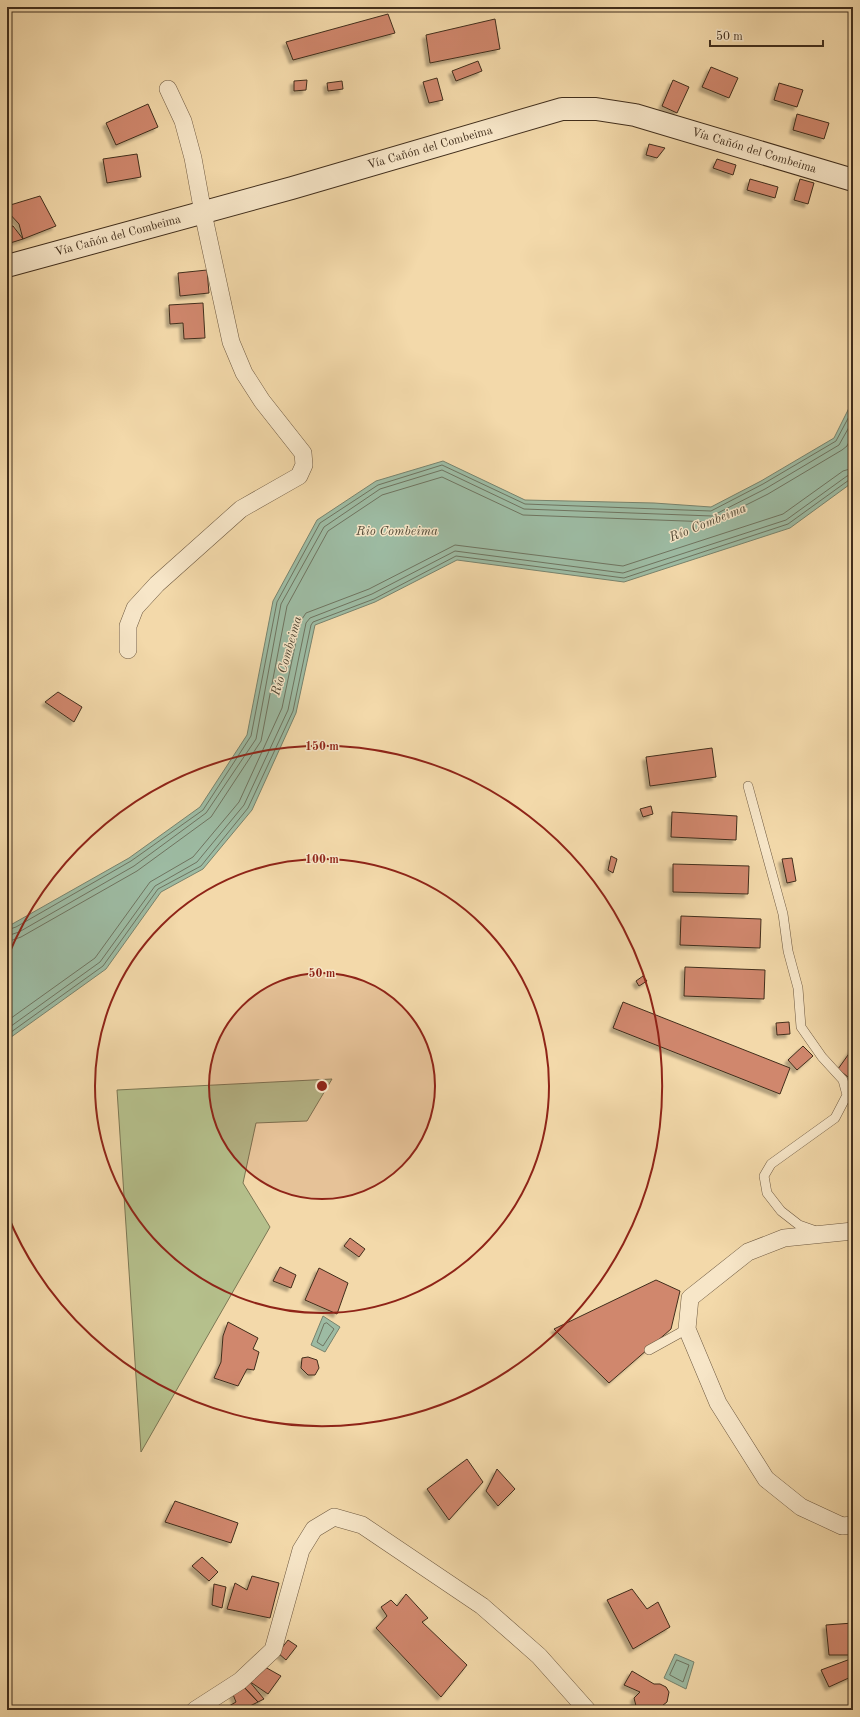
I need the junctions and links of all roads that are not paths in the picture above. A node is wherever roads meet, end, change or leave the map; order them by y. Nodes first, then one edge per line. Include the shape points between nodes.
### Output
1 (168, 89) dead end
2 (853, 180) edge
3 (203, 213) junction
4 (7, 266) edge
5 (128, 650) dead end
6 (748, 786) dead end
7 (853, 1231) edge
8 (822, 1233) junction
9 (687, 1329) junction
10 (649, 1350) dead end
11 (853, 1525) edge
12 (195, 1710) edge
13 (587, 1710) edge

1 - 3 street via 183,121
2 - 3 street, Vía Cañón del Combeima via 635,115 596,109 562,109
3 - 4 street, Vía Cañón del Combeima
3 - 5 street via 231,342 244,373 262,402 303,453 304,465 299,476 241,509 157,584 135,608 128,626
6 - 8 lane via 783,914 788,951 798,988 801,1027 822,1057 843,1080 847,1094 835,1118 771,1164 764,1176 767,1193 782,1211 799,1225
7 - 8 street
8 - 9 street via 784,1238 748,1252 690,1298
9 - 10 lane
9 - 11 street via 718,1403 766,1480 801,1507 842,1526
12 - 13 street via 240,1680 273,1650 302,1550 314,1529 334,1517 362,1526 482,1606 539,1656

